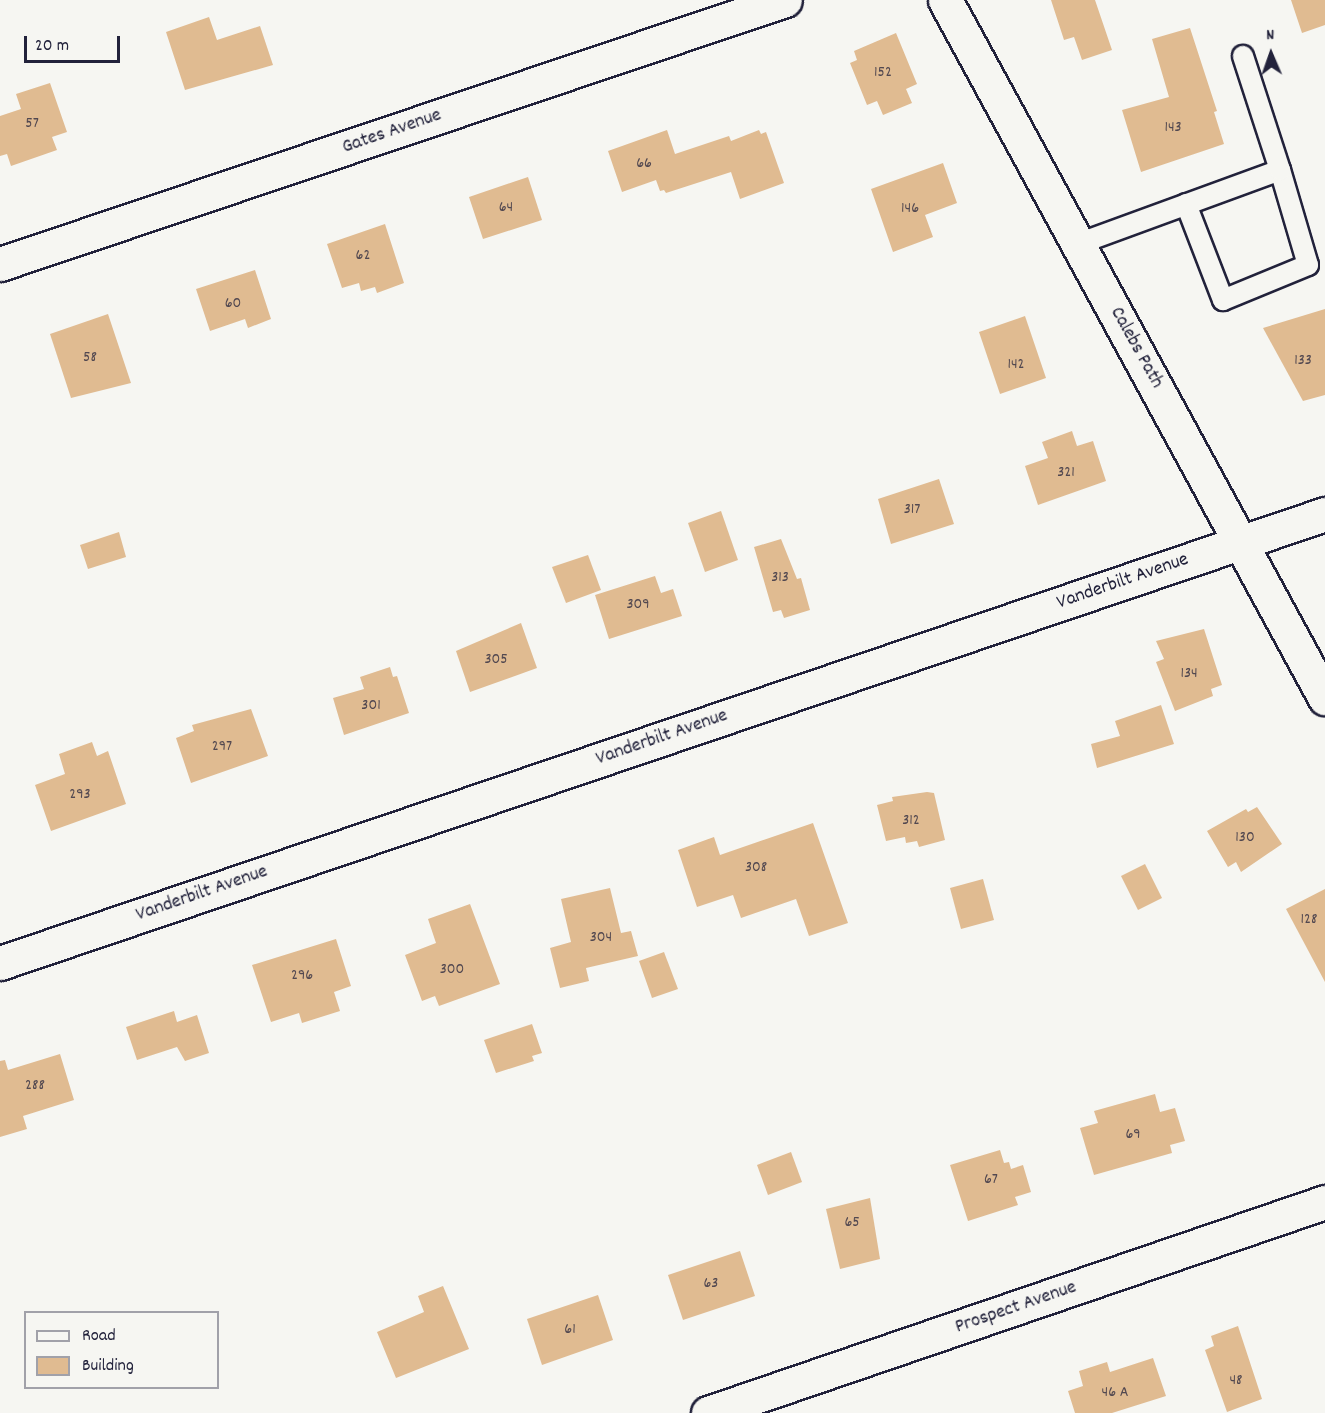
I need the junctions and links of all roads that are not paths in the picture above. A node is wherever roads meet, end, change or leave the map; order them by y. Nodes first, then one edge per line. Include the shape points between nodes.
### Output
1 (785, 0) edge
2 (945, 0) edge
3 (1243, 56) dead end
4 (1281, 170) junction
5 (1186, 204) junction
6 (1078, 244) junction
7 (0, 264) edge
8 (1325, 514) edge
9 (1242, 542) junction
10 (1325, 698) edge
11 (0, 963) edge
12 (1325, 1202) edge
13 (708, 1413) edge

1 - 7 street, Gates Avenue
2 - 6 street, Calebs Path
3 - 4 lane
4 - 5 lane
4 - 5 lane via 1308,265 1223,300
5 - 6 lane
6 - 9 street, Calebs Path
8 - 9 street, Vanderbilt Avenue
9 - 10 street, Calebs Path
9 - 11 street, Vanderbilt Avenue
12 - 13 street, Prospect Avenue

